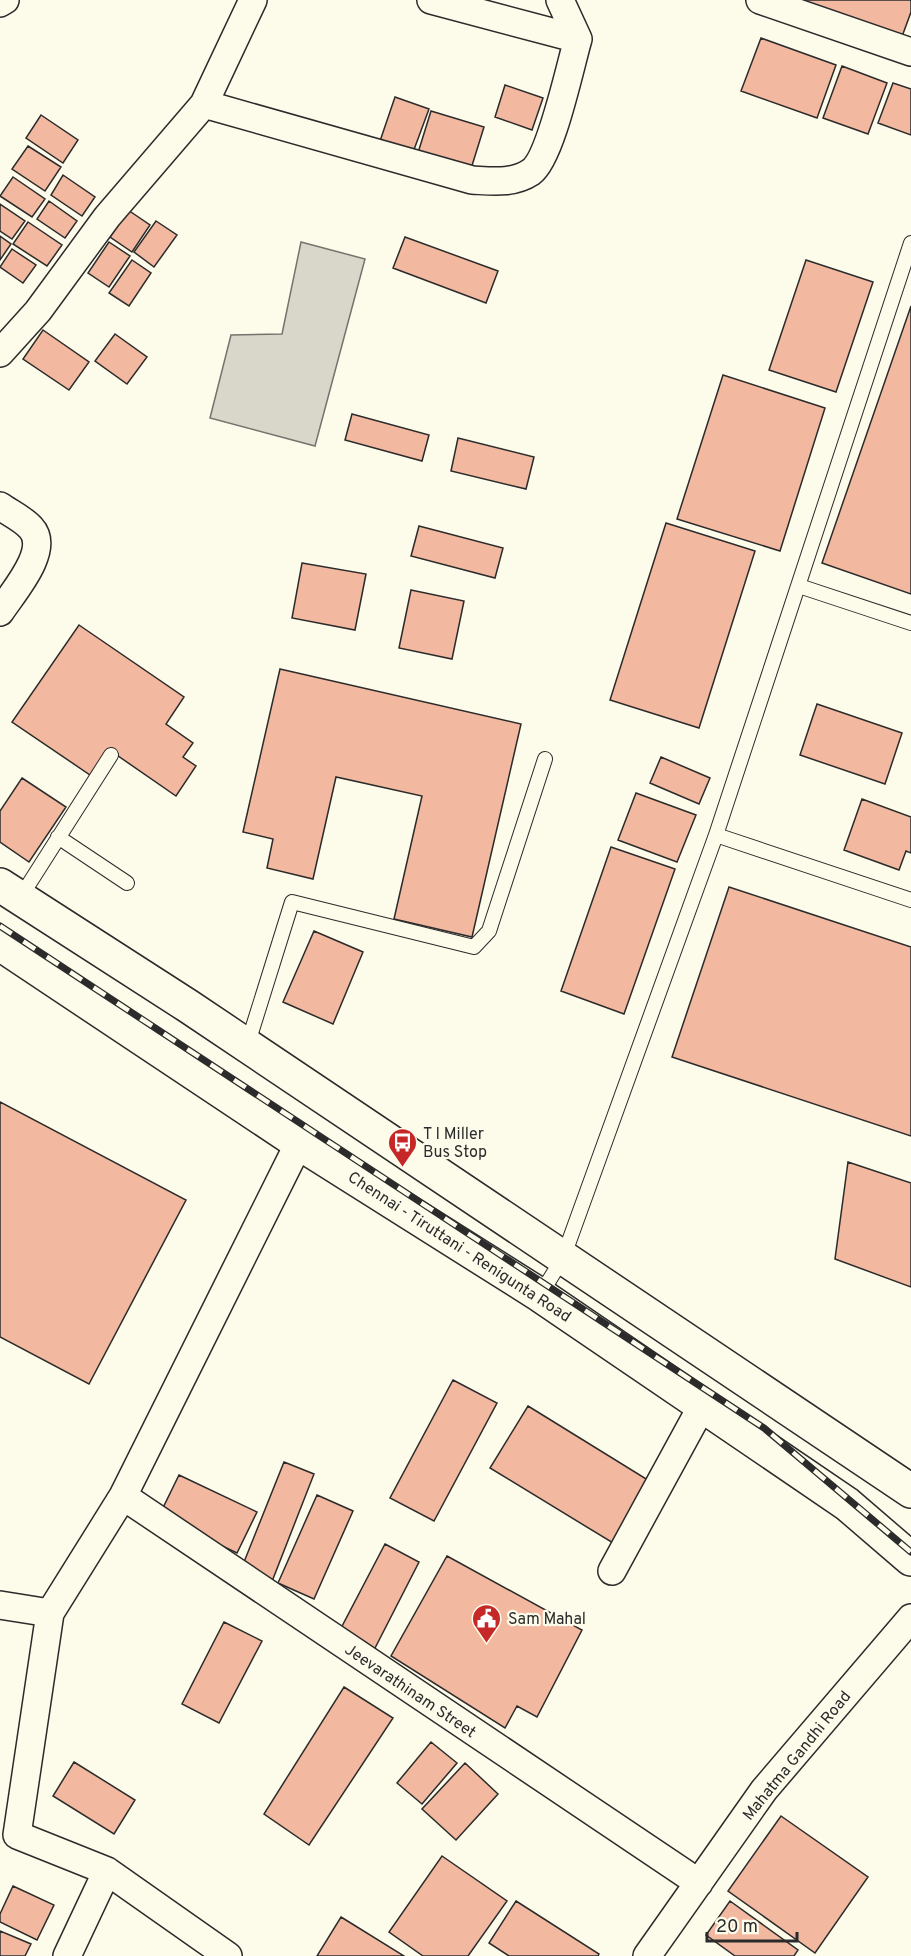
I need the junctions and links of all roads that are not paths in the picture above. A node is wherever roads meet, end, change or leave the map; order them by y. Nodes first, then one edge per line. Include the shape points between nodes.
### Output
1 (5, 0) edge
2 (253, 0) edge
3 (431, 0) edge
4 (560, 0) edge
5 (760, 0) edge
6 (0, 3) edge
7 (578, 39) junction
8 (911, 52) edge
9 (204, 104) junction
10 (911, 243) edge
11 (0, 353) edge
12 (0, 506) edge
13 (799, 586) junction
14 (0, 612) edge
15 (911, 623) edge
16 (111, 755) dead end
17 (544, 759) dead end
18 (716, 836) junction
19 (58, 837) junction
20 (127, 883) dead end
21 (10, 892) edge
22 (911, 900) edge
23 (0, 944) edge
24 (247, 1046) junction
25 (299, 1143) junction
26 (563, 1258) junction
27 (540, 1295) junction
28 (702, 1406) junction
29 (911, 1491) edge
30 (123, 1496) junction
31 (911, 1559) edge
32 (612, 1571) dead end
33 (0, 1605) edge
34 (50, 1613) junction
35 (911, 1618) edge
36 (107, 1871) junction
37 (699, 1884) junction
38 (67, 1956) edge
39 (228, 1956) edge
40 (647, 1956) edge

1 - 6 street
2 - 9 street
3 - 7 street
4 - 7 street
5 - 8 street
7 - 9 street via 547,149 532,172 508,181 472,180
9 - 11 street via 107,217 38,311
10 - 13 lane
12 - 14 street via 30,526 38,545 34,560
13 - 15 lane
13 - 18 lane
16 - 19 lane
17 - 24 lane via 489,931 474,947 292,902
18 - 22 lane
18 - 26 lane
19 - 20 lane
19 - 21 lane
21 - 24 highway
23 - 25 highway, Chennai - Tiruttani - Renigunta Road
24 - 26 highway
25 - 27 highway, Chennai - Tiruttani - Renigunta Road
25 - 30 street
26 - 27 lane
26 - 29 highway
27 - 28 highway, Chennai - Tiruttani - Renigunta Road
28 - 31 highway, Chennai - Tiruttani - Renigunta Road via 847,1504
28 - 32 street
30 - 34 street
30 - 37 street, Jeevarathinam Street
33 - 34 street
34 - 36 street via 17,1835
35 - 37 street, Mahatma Gandhi Road via 764,1790
36 - 38 street
36 - 39 street
37 - 40 street, Mahatma Gandhi Road

